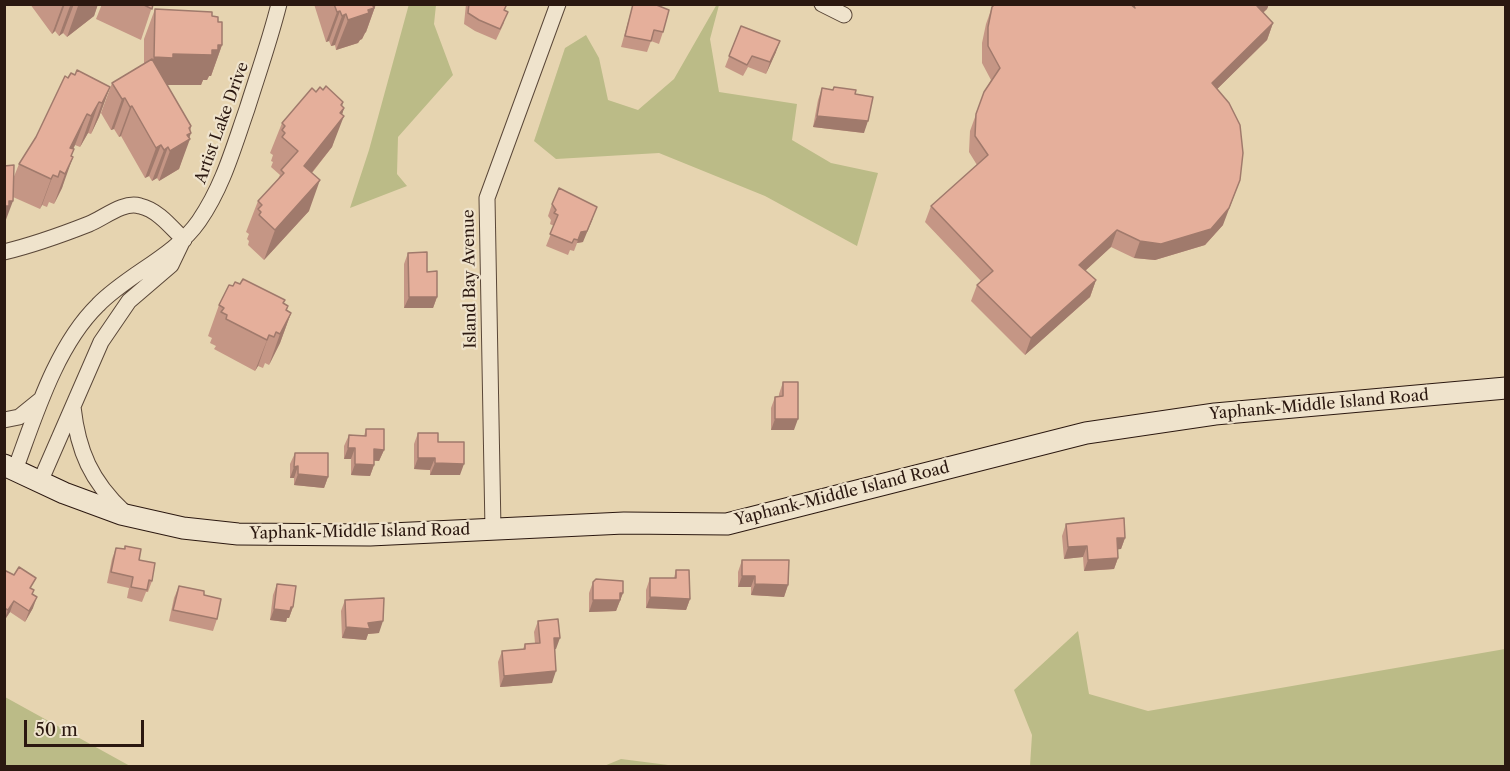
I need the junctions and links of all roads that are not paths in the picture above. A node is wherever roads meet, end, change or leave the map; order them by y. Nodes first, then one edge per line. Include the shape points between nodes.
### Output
1 (279, 4) edge
2 (558, 4) edge
3 (822, 4) edge
4 (844, 15) dead end
5 (183, 240) junction
6 (4, 252) edge
7 (1506, 387) edge
8 (43, 398) junction
9 (73, 407) junction
10 (4, 420) edge
11 (10, 467) edge
12 (40, 482) junction
13 (129, 516) junction
14 (493, 530) junction

1 - 5 street, Artist Lake Drive via 263,66 228,168 219,189
2 - 14 street, Island Bay Avenue via 488,198
3 - 4 street
5 - 6 street via 153,210 137,204 27,247
5 - 8 street, Artist Lake Drive via 97,305 71,337
5 - 9 street via 171,265 129,301 101,342
7 - 14 main road, Yaphank-Middle Island Road via 1215,414 1086,433 727,524 624,523
8 - 10 street via 18,417
8 - 11 street, Artist Lake Drive
9 - 12 street
9 - 13 street via 81,454 110,498
11 - 12 main road, Yaphank-Middle Island Road
12 - 13 main road, Yaphank-Middle Island Road
13 - 14 main road, Yaphank-Middle Island Road via 183,528 238,534 370,535

